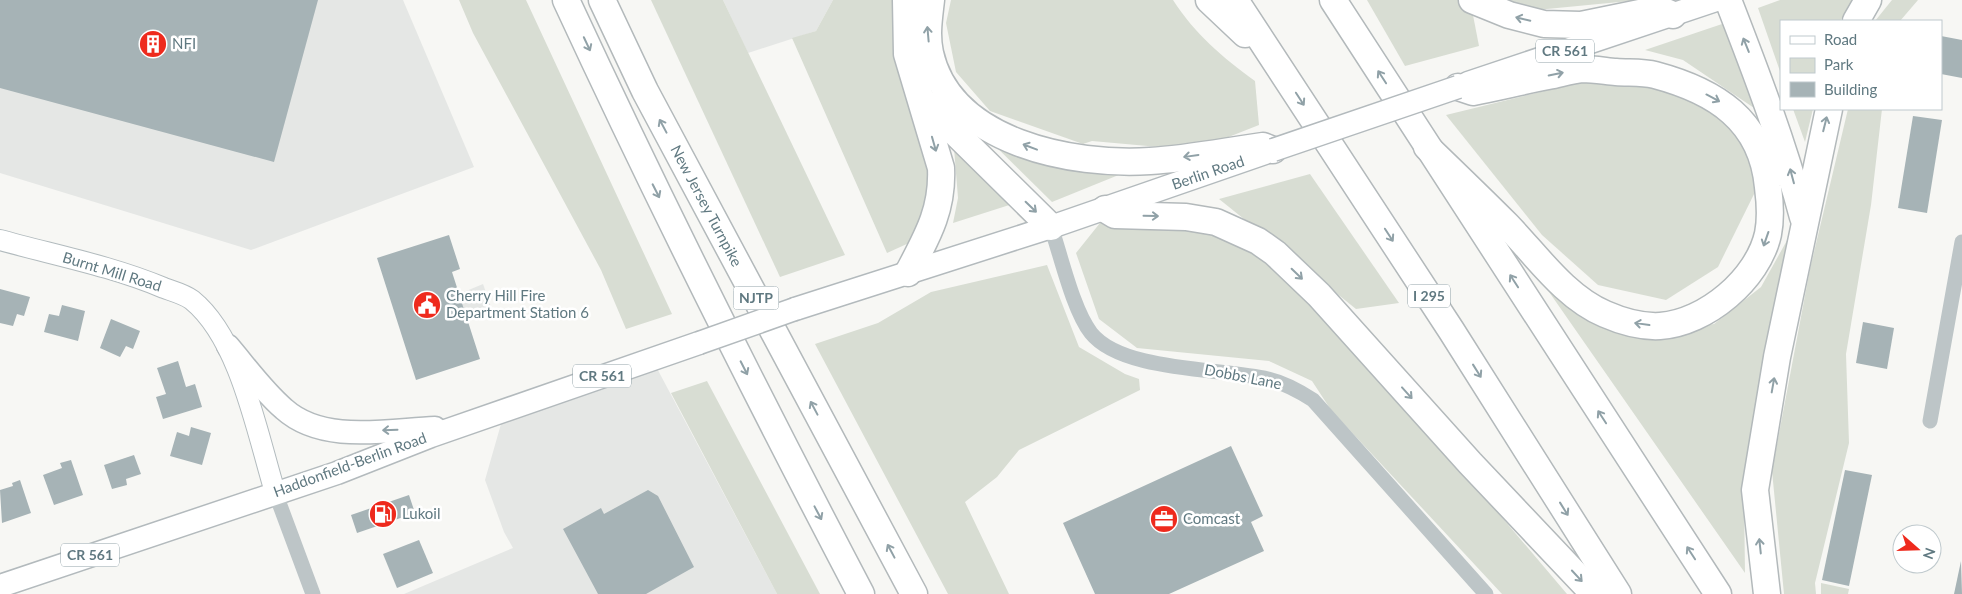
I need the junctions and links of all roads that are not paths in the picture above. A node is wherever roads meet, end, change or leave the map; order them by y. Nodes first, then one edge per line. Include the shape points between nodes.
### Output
1 (566, 0) edge
2 (602, 0) edge
3 (906, 0) edge
4 (931, 0) edge
5 (1209, 0) edge
6 (1235, 0) edge
7 (1333, 0) edge
8 (1472, 0) edge
9 (1716, 0) edge
10 (1728, 0) edge
11 (1868, 0) edge
12 (1673, 15) junction
13 (1857, 20) edge
14 (1278, 65) junction
15 (1458, 87) junction
16 (920, 98) junction
17 (1829, 110) edge
18 (1427, 147) junction
19 (1273, 150) junction
20 (1105, 209) junction
21 (1804, 223) junction
22 (1051, 227) junction
23 (0, 240) edge
24 (1962, 242) edge
25 (908, 273) junction
26 (699, 342) joint
27 (228, 346) junction
28 (1930, 421) dead end
29 (456, 428) junction
30 (275, 492) junction
31 (0, 586) edge
32 (313, 594) edge
33 (862, 594) edge
34 (914, 594) edge
35 (1486, 594) edge
36 (1594, 594) edge
37 (1618, 594) edge
38 (1718, 594) edge
39 (1767, 594) edge

1 -> 33 highway, NJTP via 637,154 785,450
34 -> 2 highway, New Jersey Turnpike / NJTP via 645,91
3 - 16 highway via 907,54
19 -> 4 highway via 1263,146 1150,161 1091,160 1038,150 1002,136 972,116 952,97 938,74 930,53
5 - 14 highway
6 - 14 highway, I 295
18 -> 7 highway
12 -> 8 highway via 1659,9 1581,25 1544,24 1509,15
9 - 12 main road, Berlin Road / CR 561
21 -> 10 highway via 1767,98
11 - 13 highway
12 - 15 main road, Berlin Road / CR 561
14 -> 37 highway, I 295
15 -> 18 highway via 1473,92 1581,69 1654,74 1724,103 1757,143 1767,173 1768,234 1758,261 1733,291 1708,309 1683,321 1660,326 1637,324 1605,314 1584,302 1556,277
15 - 19 main road, Berlin Road / CR 561, bridge
16 -> 22 highway
16 -> 25 highway via 941,168 942,187 934,224
21 -> 17 highway
38 -> 18 highway
19 - 20 main road, Berlin Road / CR 561
20 - 22 main road, Berlin Road / CR 561
20 -> 36 highway via 1115,215 1186,217 1216,222 1276,253
39 -> 21 highway via 1754,490
22 - 25 main road, Berlin Road / CR 561
22 - 35 street, Dobbs Lane via 1082,320 1104,345 1122,354 1156,363 1268,379 1306,395
23 - 27 main road, Burnt Mill Road via 141,278 191,299 214,324
24 - 28 street
25 - 26 main road, Berlin Road / CR 561, bridge
26 - 29 main road, Haddonfield-Berlin Road / CR 561
29 -> 27 main road via 346,432 315,428 284,409
27 - 30 main road, Burnt Mill Road
29 - 30 main road, Haddonfield-Berlin Road / CR 561 via 337,473
30 - 31 main road, Haddonfield-Berlin Road / CR 561
30 - 32 street

